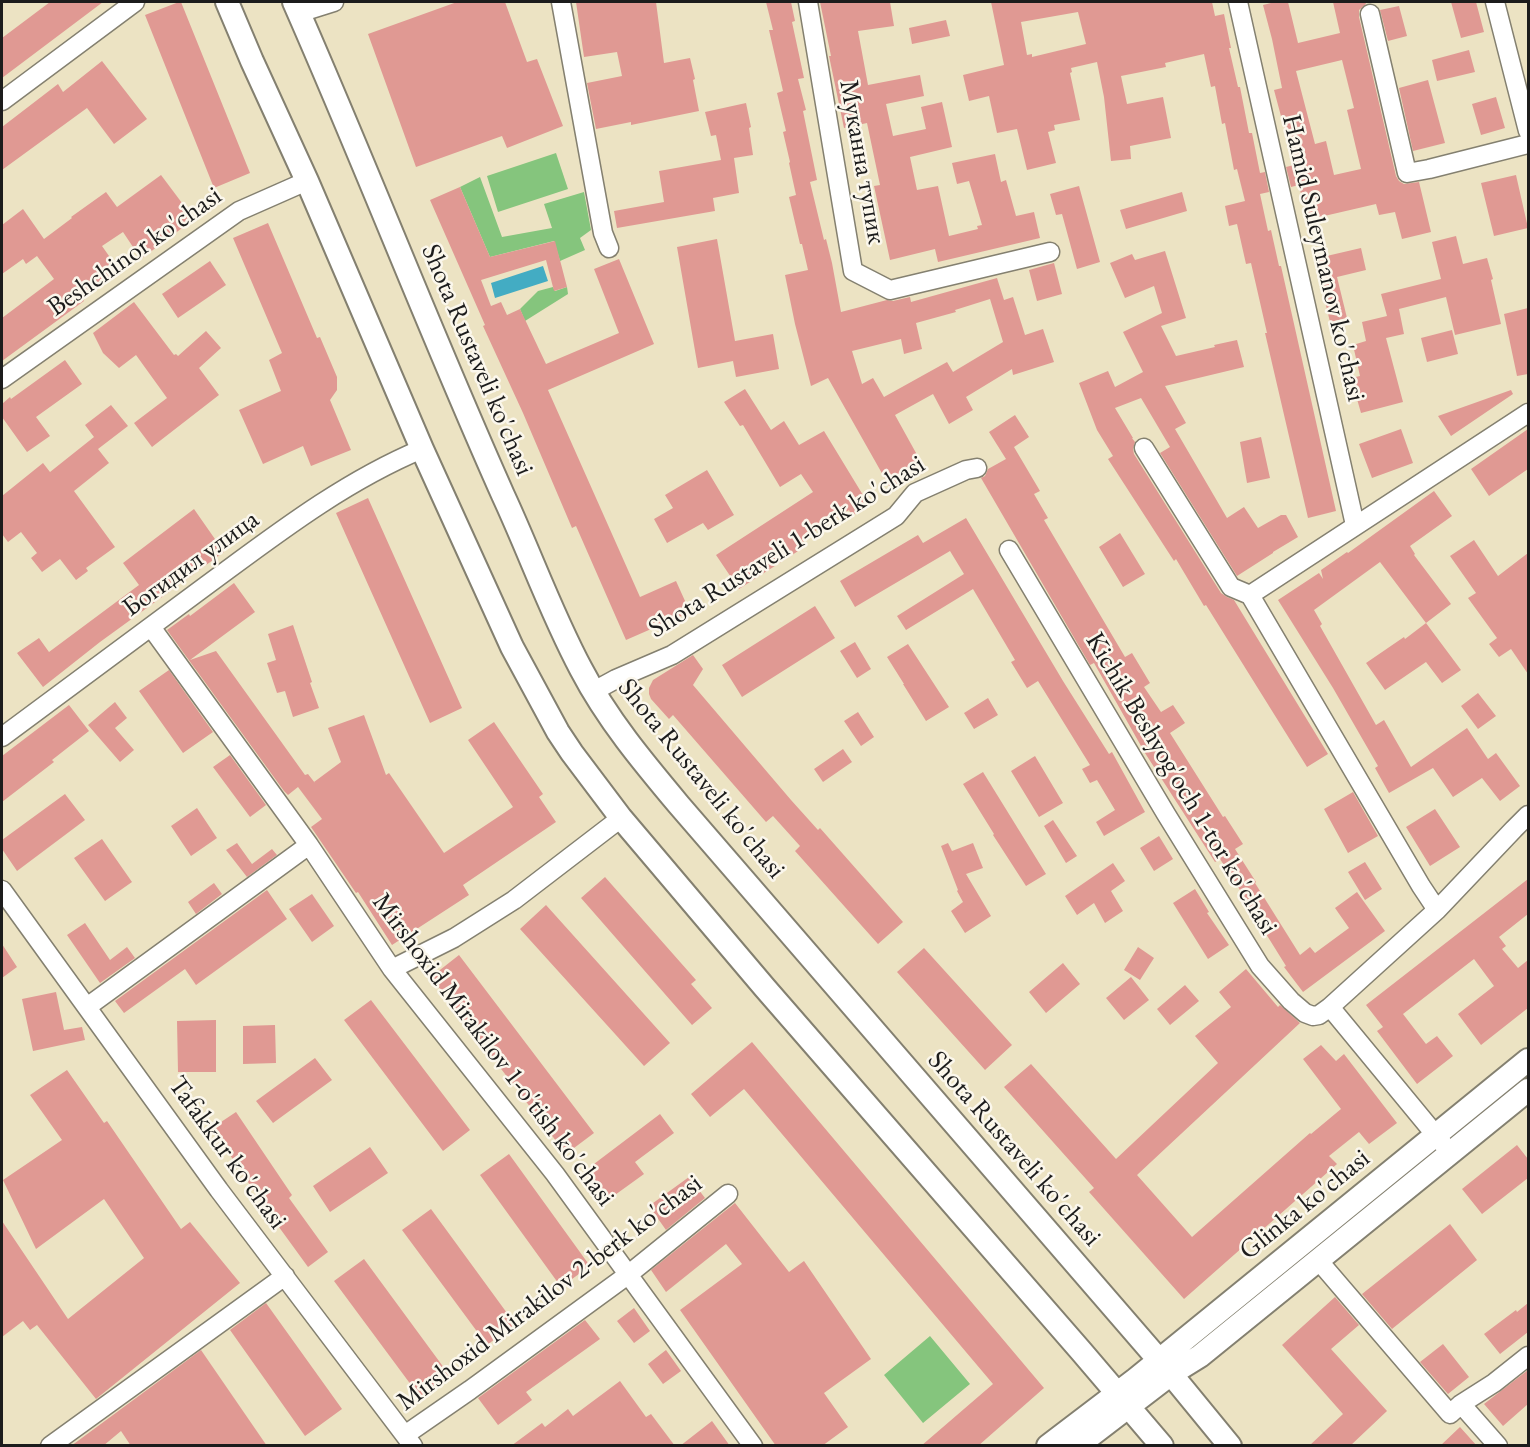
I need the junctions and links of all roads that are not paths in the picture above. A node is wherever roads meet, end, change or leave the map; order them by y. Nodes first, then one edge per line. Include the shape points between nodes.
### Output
1 (135, 2) edge
2 (227, 2) edge
3 (334, 2) edge
4 (561, 2) edge
5 (808, 2) edge
6 (1238, 2) edge
7 (1495, 2) edge
8 (296, 7) edge
9 (1370, 14) dead end
10 (2, 100) edge
11 (1528, 132) edge
12 (1528, 144) edge
13 (307, 181) junction
14 (609, 248) dead end
15 (1050, 252) dead end
16 (2, 379) edge
17 (1528, 413) edge
18 (1144, 448) dead end
19 (422, 449) junction
20 (977, 468) dead end
21 (1355, 525) junction
22 (1009, 550) dead end
23 (1250, 595) junction
24 (151, 627) junction
25 (594, 691) junction
26 (2, 737) edge
27 (1528, 815) edge
28 (621, 818) junction
29 (309, 845) junction
30 (2, 890) edge
31 (1437, 910) junction
32 (392, 969) junction
33 (87, 1007) junction
34 (1330, 1007) junction
35 (1528, 1060) edge
36 (1528, 1090) edge
37 (1436, 1136) junction
38 (1450, 1153) junction
39 (728, 1194) dead end
40 (1318, 1260) junction
41 (628, 1274) junction
42 (285, 1276) junction
43 (1528, 1356) edge
44 (1164, 1367) junction
45 (1122, 1400) junction
46 (1455, 1409) junction
47 (409, 1440) edge
48 (50, 1446) edge
49 (753, 1446) edge
50 (1048, 1446) edge
51 (1077, 1446) edge
52 (1162, 1446) edge
53 (1230, 1446) edge
54 (1498, 1446) edge

1 - 10 street
2 - 13 main road
3 - 8 street
4 - 14 street via 603,233
5 - 15 street, Муканна тупик via 853,271 890,290
6 - 21 street, Hamid Suleymanov ko'chasi
7 - 11 street
8 - 25 main road, Shota Rustaveli ko'chasi via 480,444 561,628
9 - 12 street via 1407,173
13 - 16 street, Beshchinor ko'chasi via 239,211
13 - 19 main road
17 - 21 street
18 - 23 street via 1231,587
19 - 24 street, Богидил улица via 332,496
19 - 28 main road via 536,692 572,753
20 - 25 street, Shota Rustaveli 1-berk ko'chasi via 915,493 896,516 672,655
21 - 23 street
22 - 34 street, Kichik Beshyog'och 1-tor ko'chasi via 1260,966 1305,1013 1319,1015
23 - 31 street
24 - 26 street, Богидил улица
24 - 29 street, Mirshoxid Mirakilov 1-o'tish ko'chasi
25 - 44 main road, Shota Rustaveli ko'chasi via 663,786
27 - 31 street
28 - 32 street via 514,900 454,938
28 - 45 main road
29 - 32 street, Mirshoxid Mirakilov 1-o'tish ko'chasi
29 - 33 street
30 - 33 street, Tafakkur ko'chasi
31 - 34 street
32 - 41 street, Mirshoxid Mirakilov 1-o'tish ko'chasi via 555,1174
33 - 42 street, Tafakkur ko'chasi
34 - 37 street
35 - 37 main road, Glinka ko'chasi
36 - 38 main road, Glinka ko'chasi
37 - 38 street
37 - 44 main road, Glinka ko'chasi
38 - 40 main road, Glinka ko'chasi
39 - 41 street, Mirshoxid Mirakilov 2-berk ko'chasi
40 - 44 main road, Glinka ko'chasi via 1200,1356
40 - 46 street
41 - 47 street, Mirshoxid Mirakilov 2-berk ko'chasi
41 - 49 street, Mirshoxid Mirakilov 1-o'tish ko'chasi
42 - 47 street, Tafakkur ko'chasi
42 - 48 street
43 - 46 street
44 - 45 main road, Glinka ko'chasi
44 - 53 main road, Shota Rustaveli ko'chasi
45 - 50 main road
45 - 51 main road
45 - 52 main road
46 - 54 street

